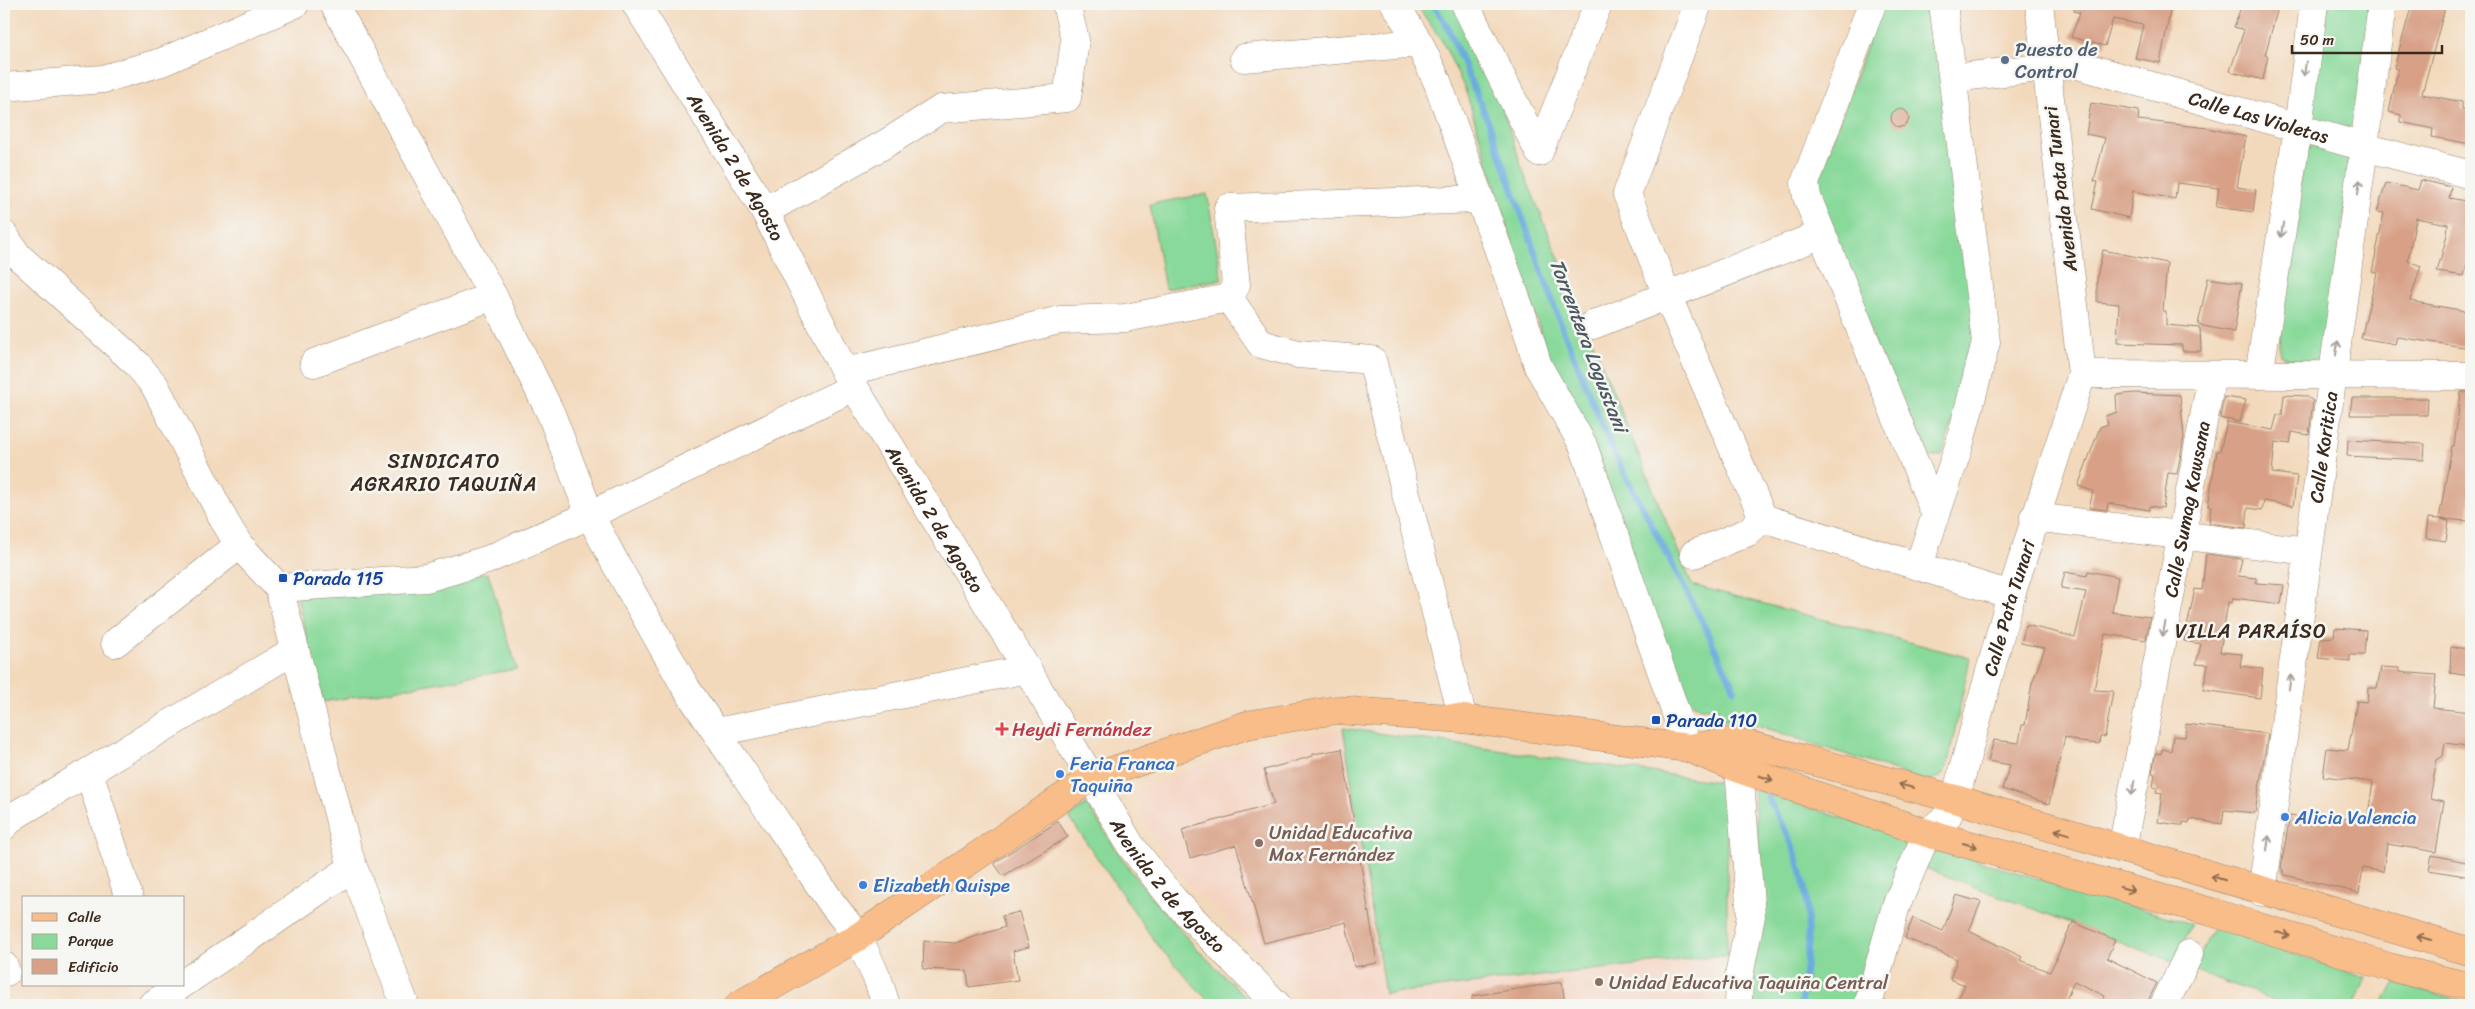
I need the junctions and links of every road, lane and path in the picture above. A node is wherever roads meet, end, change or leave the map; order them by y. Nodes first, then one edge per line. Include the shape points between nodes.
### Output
1 (295, 4) edge
2 (334, 4) edge
3 (636, 4) edge
4 (1066, 4) edge
5 (1395, 4) edge
6 (1465, 4) edge
7 (1598, 4) edge
8 (1698, 4) edge
9 (1872, 4) edge
10 (1943, 4) edge
11 (2038, 4) edge
12 (2314, 4) edge
13 (2382, 4) edge
14 (1419, 43) junction
15 (1244, 58) dead end
16 (2046, 66) junction
17 (1953, 78) junction
18 (9, 93) edge
19 (2298, 128) junction
20 (2364, 147) junction
21 (2471, 175) edge
22 (1478, 199) junction
23 (765, 211) junction
24 (1822, 234) junction
25 (4, 235) edge
26 (1667, 295) junction
27 (493, 296) junction
28 (1229, 298) junction
29 (1593, 325) dead end
30 (314, 363) dead end
31 (2082, 374) junction
32 (2212, 375) junction
33 (2259, 375) junction
34 (2333, 375) junction
35 (2471, 376) edge
36 (850, 379) junction
37 (1935, 513) junction
38 (590, 515) junction
39 (2034, 517) junction
40 (1763, 518) junction
41 (2182, 535) junction
42 (239, 545) junction
43 (2308, 550) junction
44 (1694, 554) dead end
45 (1919, 565) junction
46 (279, 588) junction
47 (2011, 595) junction
48 (115, 643) dead end
49 (295, 650) junction
50 (1027, 669) junction
51 (1462, 719) junction
52 (717, 732) junction
53 (1734, 741) junction
54 (1688, 748) junction
55 (1739, 769) junction
56 (89, 772) junction
57 (1091, 778) junction
58 (1955, 799) junction
59 (4, 826) edge
60 (1927, 833) junction
61 (2122, 850) junction
62 (353, 867) junction
63 (2262, 892) junction
64 (128, 896) edge
65 (858, 937) junction
66 (2471, 952) edge
67 (2189, 954) dead end
68 (185, 982) edge
69 (2471, 987) edge
70 (1876, 1003) edge
71 (405, 1005) edge
72 (739, 1005) edge
73 (886, 1005) edge
74 (1277, 1005) edge
75 (1738, 1005) edge
76 (2164, 1005) edge

1 - 18 street via 153,65 103,79
2 - 27 street
3 - 23 street, Avenida 2 de Agosto
4 - 23 street via 1075,40 1067,98 941,109
5 - 14 street
6 - 7 street via 1539,152
8 - 26 street via 1627,194
9 - 24 street via 1805,183 1807,197
10 - 17 street
11 - 16 street, Avenida Pata Tunari
12 -> 19 street
13 - 20 street, Calle Koritica
14 - 15 street
14 - 22 street via 1437,81
16 - 17 street, Calle Las Violetas
16 - 19 street, Calle Las Violetas via 2074,64
16 - 31 street, Avenida Pata Tunari
17 - 37 street via 1986,342 1958,446
19 - 20 street, Calle Las Violetas
19 -> 33 street
20 - 21 street, Calle Las Violetas
34 -> 20 street, Calle Koritica
22 - 28 street via 1228,208 1236,285
22 - 54 street via 1538,366 1584,445
23 - 36 street, Avenida 2 de Agosto
24 - 26 street
24 - 37 street
25 - 42 street via 17,254 136,363 155,386
26 - 29 street
26 - 40 street
27 - 30 street
27 - 38 street via 551,414
28 - 36 street via 1125,318 1060,320
28 - 51 street via 1261,344 1298,354 1372,360
31 - 32 street
31 - 39 street, Calle Pata Tunari
32 - 33 street
32 - 41 street, Calle Sumag Kawsana
33 - 34 street
34 - 35 street
34 - 43 street, Calle Koritica
36 - 38 street
36 - 50 street, Avenida 2 de Agosto
37 - 45 street
38 - 46 street via 487,560 426,578
38 - 52 street via 686,688
39 - 41 street
39 - 47 street, Calle Pata Tunari
40 - 44 street via 1748,532
40 - 45 street
41 - 43 street
41 -> 61 street, Calle Sumag Kawsana
42 - 46 street
42 - 48 street
63 -> 43 street, Calle Koritica
45 - 47 street
46 - 49 street
47 - 58 street, Calle Pata Tunari
49 - 56 street
49 - 62 street
50 - 52 street
50 - 57 street, Avenida 2 de Agosto
51 - 54 main road
51 - 57 main road via 1336,710 1247,725
52 - 65 street
53 - 54 main road
53 - 55 street
58 -> 53 main road
54 - 55 main road
55 -> 60 main road
55 - 75 street via 1751,916 1739,976
56 - 59 street via 14,816
56 - 64 street
57 - 65 main road
57 - 74 street, Avenida 2 de Agosto via 1131,846 1173,899
58 - 60 street, Calle Pata Tunari via 1946,817
61 -> 58 main road
60 -> 69 main road via 2211,912 2389,967
60 - 70 street via 1896,906
63 -> 61 main road
62 - 68 street
62 - 71 street
66 -> 63 main road
65 - 72 main road
65 - 73 street
67 - 76 street

